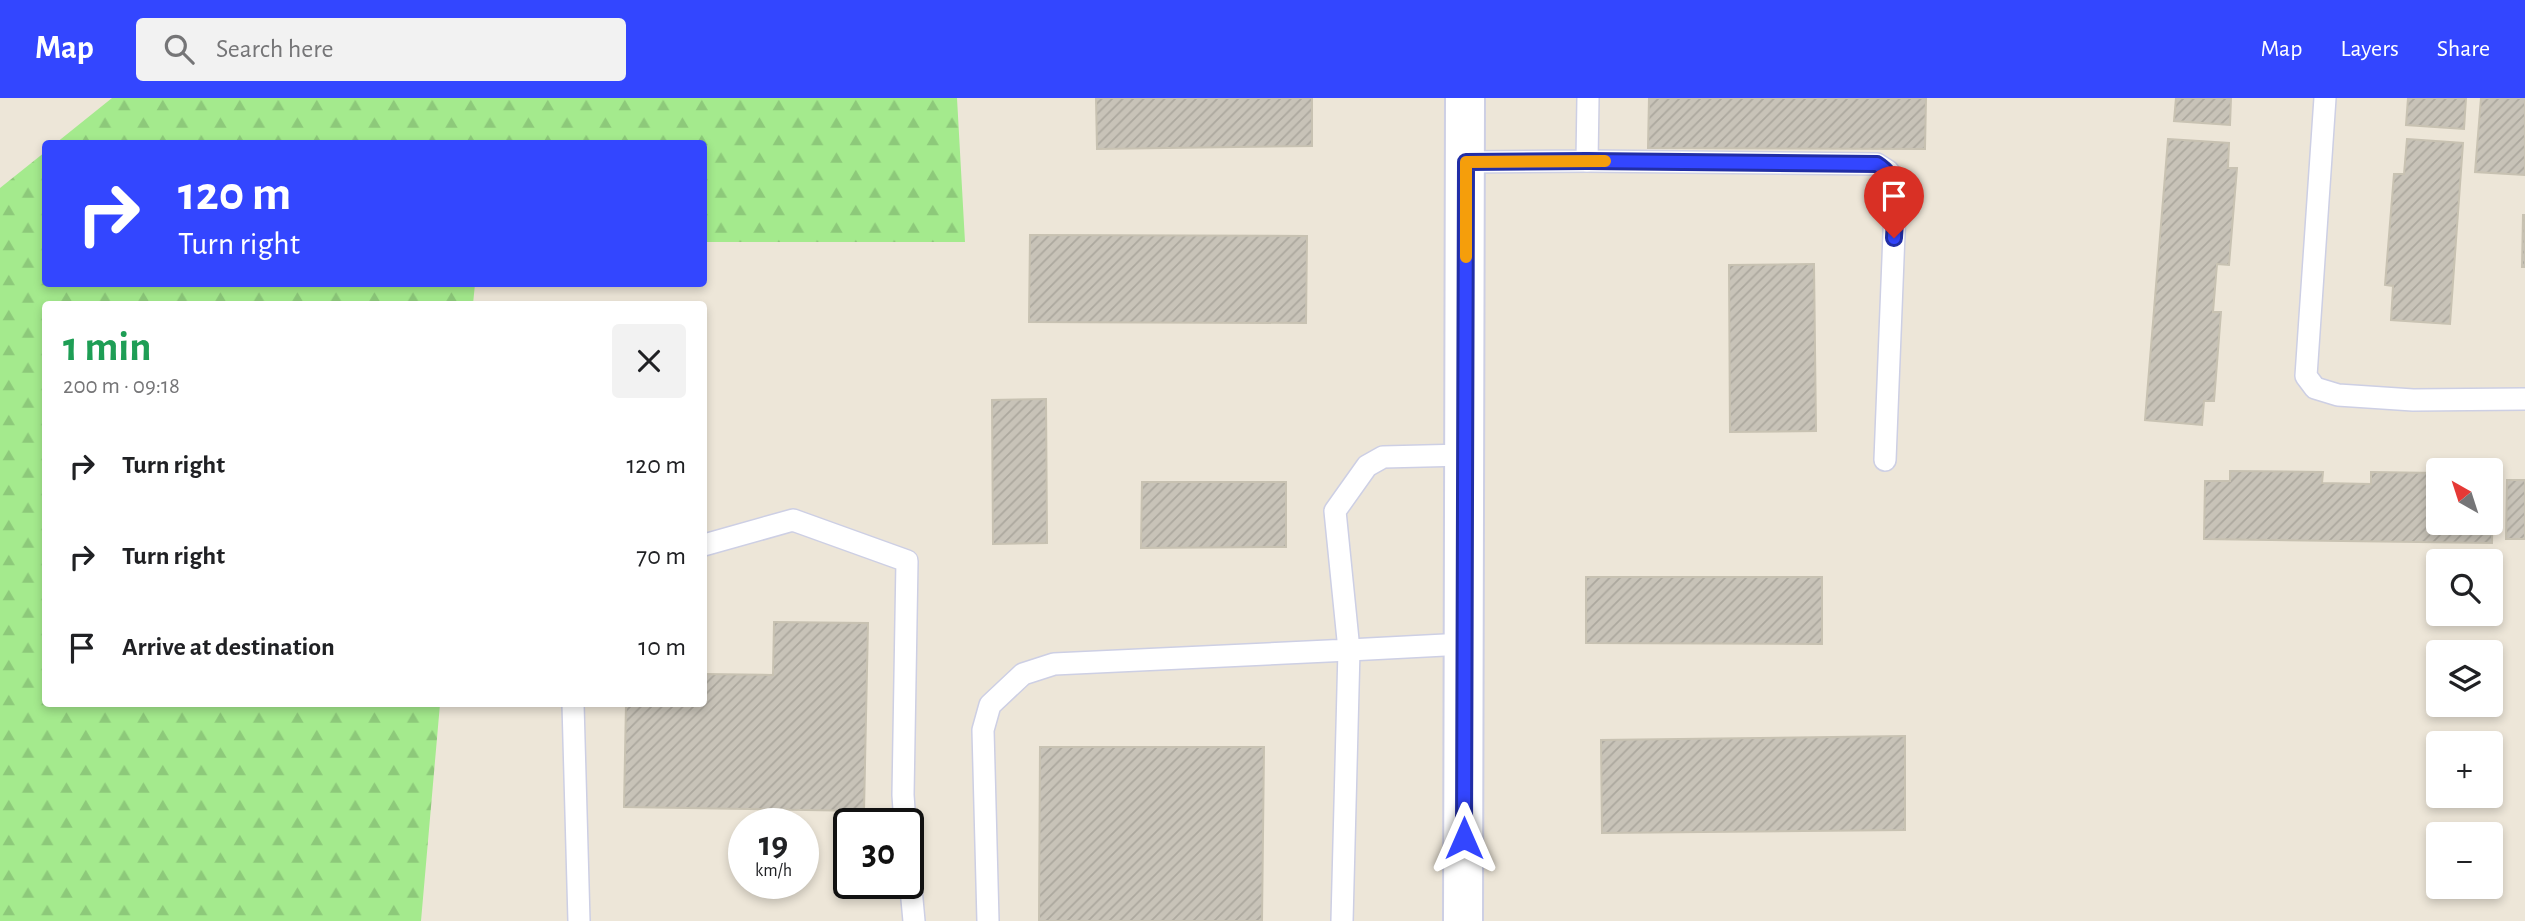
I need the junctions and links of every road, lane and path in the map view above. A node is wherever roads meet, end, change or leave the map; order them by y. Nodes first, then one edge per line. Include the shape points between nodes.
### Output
1 (1465, 98) edge
2 (1588, 98) edge
3 (2325, 98) edge
4 (1587, 161) junction
5 (1466, 162) junction
6 (2525, 399) edge
7 (1465, 455) junction
8 (1885, 460) dead end
9 (707, 544) edge
10 (1464, 644) junction
11 (1349, 650) junction
12 (573, 707) edge
13 (904, 808) edge
14 (912, 899) edge
15 (579, 921) edge
16 (914, 921) edge
17 (988, 921) edge
18 (1342, 921) edge
19 (1464, 921) edge

1 - 5 street
2 - 4 lane
3 - 6 lane via 2306,376 2315,388 2338,395
4 - 5 lane
4 - 8 lane via 1877,164 1888,171 1896,183
5 - 7 street
7 - 10 street
7 - 11 lane via 1383,457 1367,466 1335,511
9 - 13 lane via 793,520 906,561
10 - 11 lane
10 - 19 street
11 - 17 lane via 1054,664 1023,674 990,705 983,730
11 - 18 lane
12 - 15 lane
14 - 16 lane

